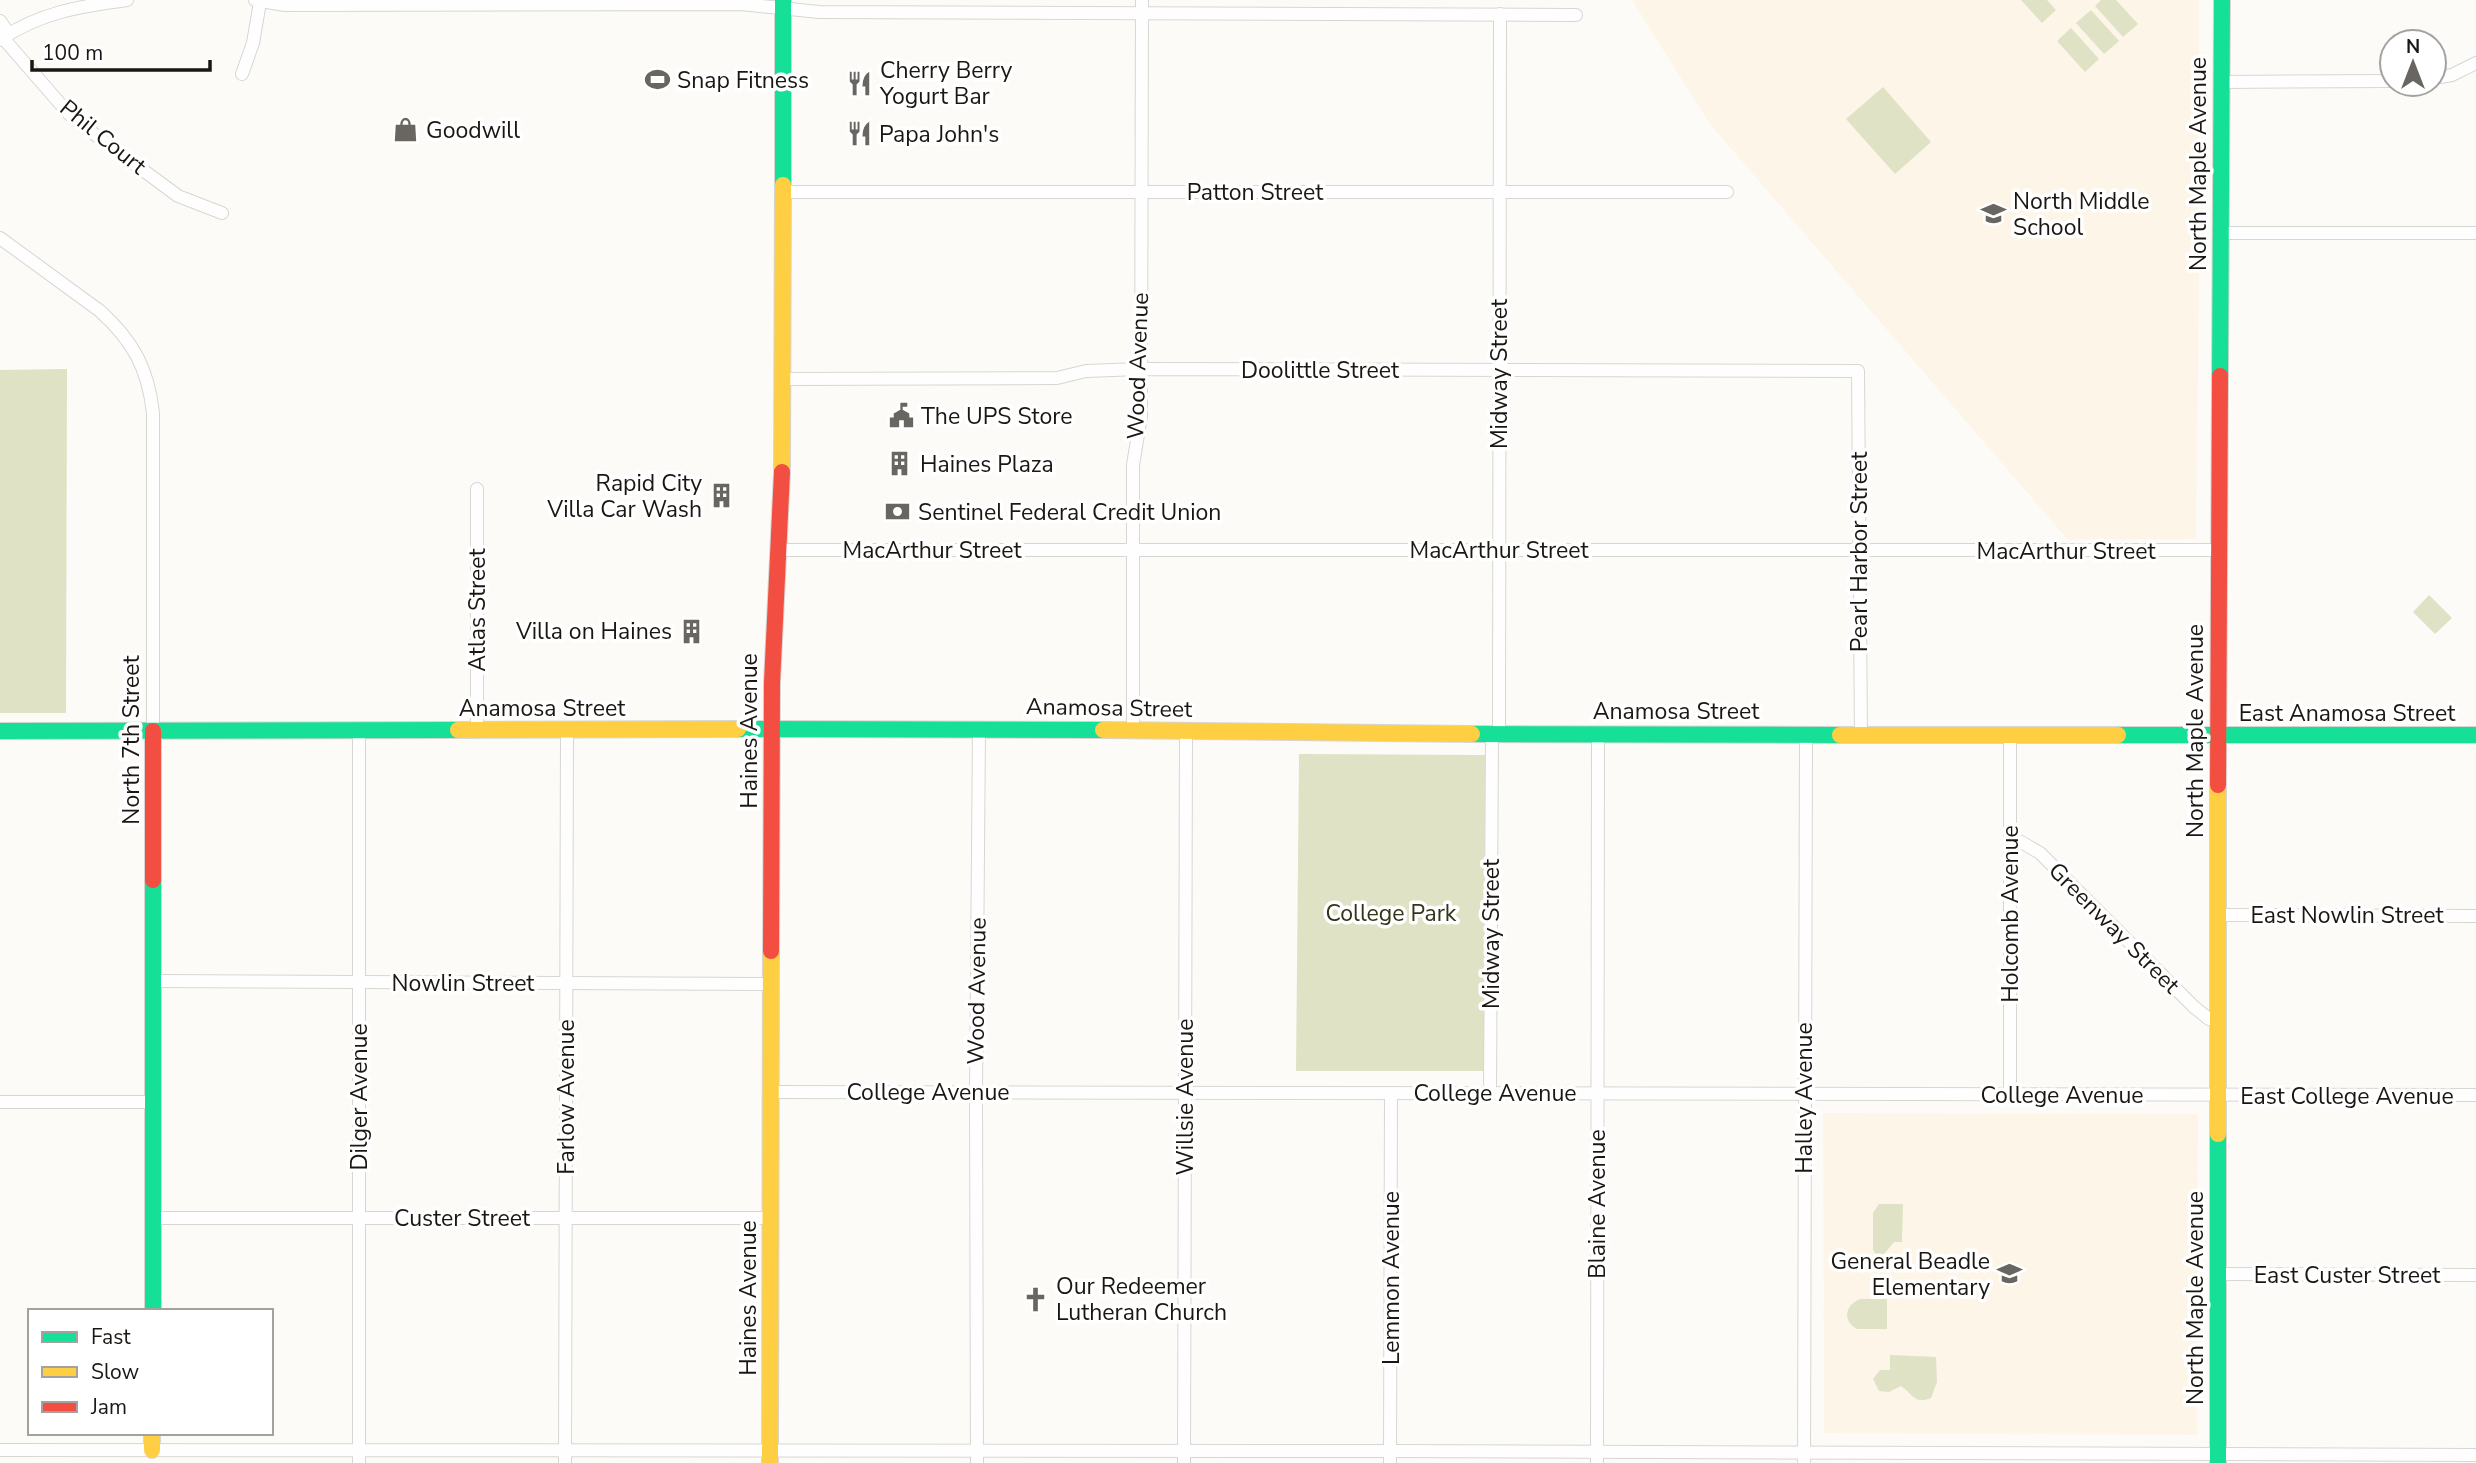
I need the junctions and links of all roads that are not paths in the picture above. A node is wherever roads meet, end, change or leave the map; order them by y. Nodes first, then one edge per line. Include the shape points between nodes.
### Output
1 (127, 0) edge
2 (2222, 0) edge
3 (258, 1) edge
4 (324, 2) edge
5 (422, 2) edge
6 (527, 2) edge
7 (783, 4) edge
8 (1142, 6) edge
9 (1500, 14) junction
10 (1576, 15) dead end
11 (0, 21) edge
12 (4, 37) edge
13 (2476, 63) edge
14 (242, 74) dead end
15 (2448, 76) edge
16 (2378, 81) edge
17 (2221, 82) junction
18 (783, 192) junction
19 (1141, 192) junction
20 (1499, 192) junction
21 (1727, 192) dead end
22 (222, 213) dead end
23 (2220, 233) junction
24 (2476, 233) edge
25 (0, 237) edge
26 (1139, 369) junction
27 (1499, 371) junction
28 (1858, 371) joint
29 (782, 379) junction
30 (477, 489) dead end
31 (779, 550) junction
32 (1133, 550) junction
33 (1500, 550) junction
34 (1860, 550) junction
35 (2219, 550) junction
36 (979, 729) junction
37 (567, 730) junction
38 (771, 730) junction
39 (0, 731) edge
40 (153, 731) junction
41 (477, 731) junction
42 (1133, 731) junction
43 (359, 732) junction
44 (1185, 732) junction
45 (1495, 733) junction
46 (1598, 734) junction
47 (1806, 734) junction
48 (1861, 734) junction
49 (2010, 734) junction
50 (2218, 735) junction
51 (2476, 736) edge
52 (2010, 838) junction
53 (2217, 915) junction
54 (2476, 916) edge
55 (153, 981) junction
56 (359, 983) junction
57 (566, 984) junction
58 (772, 984) junction
59 (2217, 1021) junction
60 (772, 1092) junction
61 (976, 1092) junction
62 (1490, 1092) junction
63 (1185, 1093) junction
64 (1391, 1093) junction
65 (1598, 1093) junction
66 (1804, 1093) junction
67 (2010, 1094) junction
68 (2476, 1095) edge
69 (2218, 1096) junction
70 (0, 1102) edge
71 (153, 1102) junction
72 (153, 1218) junction
73 (359, 1218) junction
74 (566, 1218) junction
75 (771, 1218) junction
76 (2218, 1274) junction
77 (2476, 1275) edge
78 (153, 1309) edge
79 (152, 1435) edge
80 (0, 1450) edge
81 (2476, 1455) edge
82 (152, 1457) edge
83 (359, 1457) edge
84 (565, 1457) edge
85 (770, 1457) edge
86 (977, 1457) edge
87 (1184, 1457) edge
88 (1390, 1457) edge
89 (1597, 1458) edge
90 (1804, 1458) edge
91 (2012, 1459) edge
92 (2218, 1459) edge

1 - 12 street via 59,11
2 - 17 main road, North Maple Avenue
3 - 4 street
3 - 14 street via 253,43
4 - 5 street
5 - 6 street
6 - 7 street
7 - 8 street via 819,12
7 - 18 main road, Haines Avenue
8 - 9 street
8 - 19 street, Wood Avenue
9 - 10 street
9 - 20 street, Midway Street
11 - 12 street, Phil Court
12 - 22 street, Phil Court via 82,125 178,196
13 - 15 street
16 - 17 street
17 - 23 main road, North Maple Avenue
18 - 19 street, Patton Street
18 - 29 main road, Haines Avenue
19 - 20 street, Patton Street
19 - 26 street, Wood Avenue
20 - 21 street, Patton Street
20 - 27 street, Midway Street
23 - 24 street
23 - 35 main road, North Maple Avenue
25 - 40 street, North 7th Street via 100,311 127,337 150,388
26 - 27 street, Doolittle Street
26 - 29 street, Doolittle Street via 1057,378
26 - 32 street, Wood Avenue via 1141,416 1133,465
27 - 28 street, Doolittle Street
27 - 33 street, Midway Street
28 - 34 street, Pearl Harbor Street
29 - 31 main road, Haines Avenue
30 - 41 street, Atlas Street
31 - 32 street, MacArthur Street
31 - 38 main road, Haines Avenue
32 - 33 street, MacArthur Street
32 - 42 street, Wood Avenue
33 - 34 street, MacArthur Street
33 - 45 street, Midway Street
34 - 35 street, MacArthur Street
34 - 48 street, Pearl Harbor Street
35 - 50 main road, North Maple Avenue
36 - 38 main road, Anamosa Street
36 - 42 main road, Anamosa Street
36 - 61 street, Wood Avenue
37 - 38 main road, Anamosa Street
37 - 41 main road, Anamosa Street
37 - 57 street, Farlow Avenue
38 - 58 main road, Haines Avenue
39 - 40 main road, Anamosa Street
40 - 43 main road, Anamosa Street
40 - 55 main road, North 7th Street
41 - 43 main road, Anamosa Street
42 - 44 main road, Anamosa Street
43 - 56 street, Dilger Avenue
44 - 45 main road, Anamosa Street
44 - 63 street, Willsie Avenue
45 - 46 main road, Anamosa Street
45 - 62 street, Midway Street
46 - 47 main road, Anamosa Street
46 - 65 street, Blaine Avenue
47 - 48 main road, Anamosa Street
47 - 66 street, Halley Avenue
48 - 49 main road, Anamosa Street
49 - 50 main road, Anamosa Street
49 - 52 street, Holcomb Avenue
50 - 51 main road, East Anamosa Street
50 - 53 main road, North Maple Avenue
52 - 59 street, Greenway Street via 2040,853 2193,1007
52 - 67 street, Holcomb Avenue
53 - 54 street, East Nowlin Street
53 - 59 main road, North Maple Avenue
55 - 56 street, Nowlin Street
55 - 71 main road, North 7th Street
56 - 57 street, Nowlin Street
56 - 73 street, Dilger Avenue
57 - 58 street, Nowlin Street
57 - 74 street, Farlow Avenue
58 - 60 main road, Haines Avenue
59 - 69 main road, North Maple Avenue
60 - 61 street, College Avenue
60 - 75 main road, Haines Avenue
61 - 63 street, College Avenue
61 - 86 street, Wood Avenue
62 - 64 street, College Avenue
62 - 65 street, College Avenue
63 - 64 street, College Avenue
63 - 87 street, Willsie Avenue
64 - 88 street, Lemmon Avenue
65 - 66 street, College Avenue
65 - 89 street, Blaine Avenue
66 - 67 street, College Avenue
66 - 90 street, Halley Avenue
67 - 69 street, College Avenue
68 - 69 street, East College Avenue
69 - 76 main road, North Maple Avenue
70 - 71 street
71 - 72 main road, North 7th Street
72 - 73 street, Custer Street
72 - 78 main road, North 7th Street
73 - 74 street, Custer Street
73 - 83 street, Dilger Avenue
74 - 75 street, Custer Street
74 - 84 street, Farlow Avenue
75 - 85 main road, Haines Avenue
76 - 77 street, East Custer Street
76 - 92 main road, North Maple Avenue
79 - 82 main road
80 - 82 street
81 - 92 street
82 - 83 street
83 - 84 street
84 - 85 street
85 - 86 street
86 - 87 street
87 - 88 street
88 - 89 street
89 - 90 street
90 - 91 street
91 - 92 street

